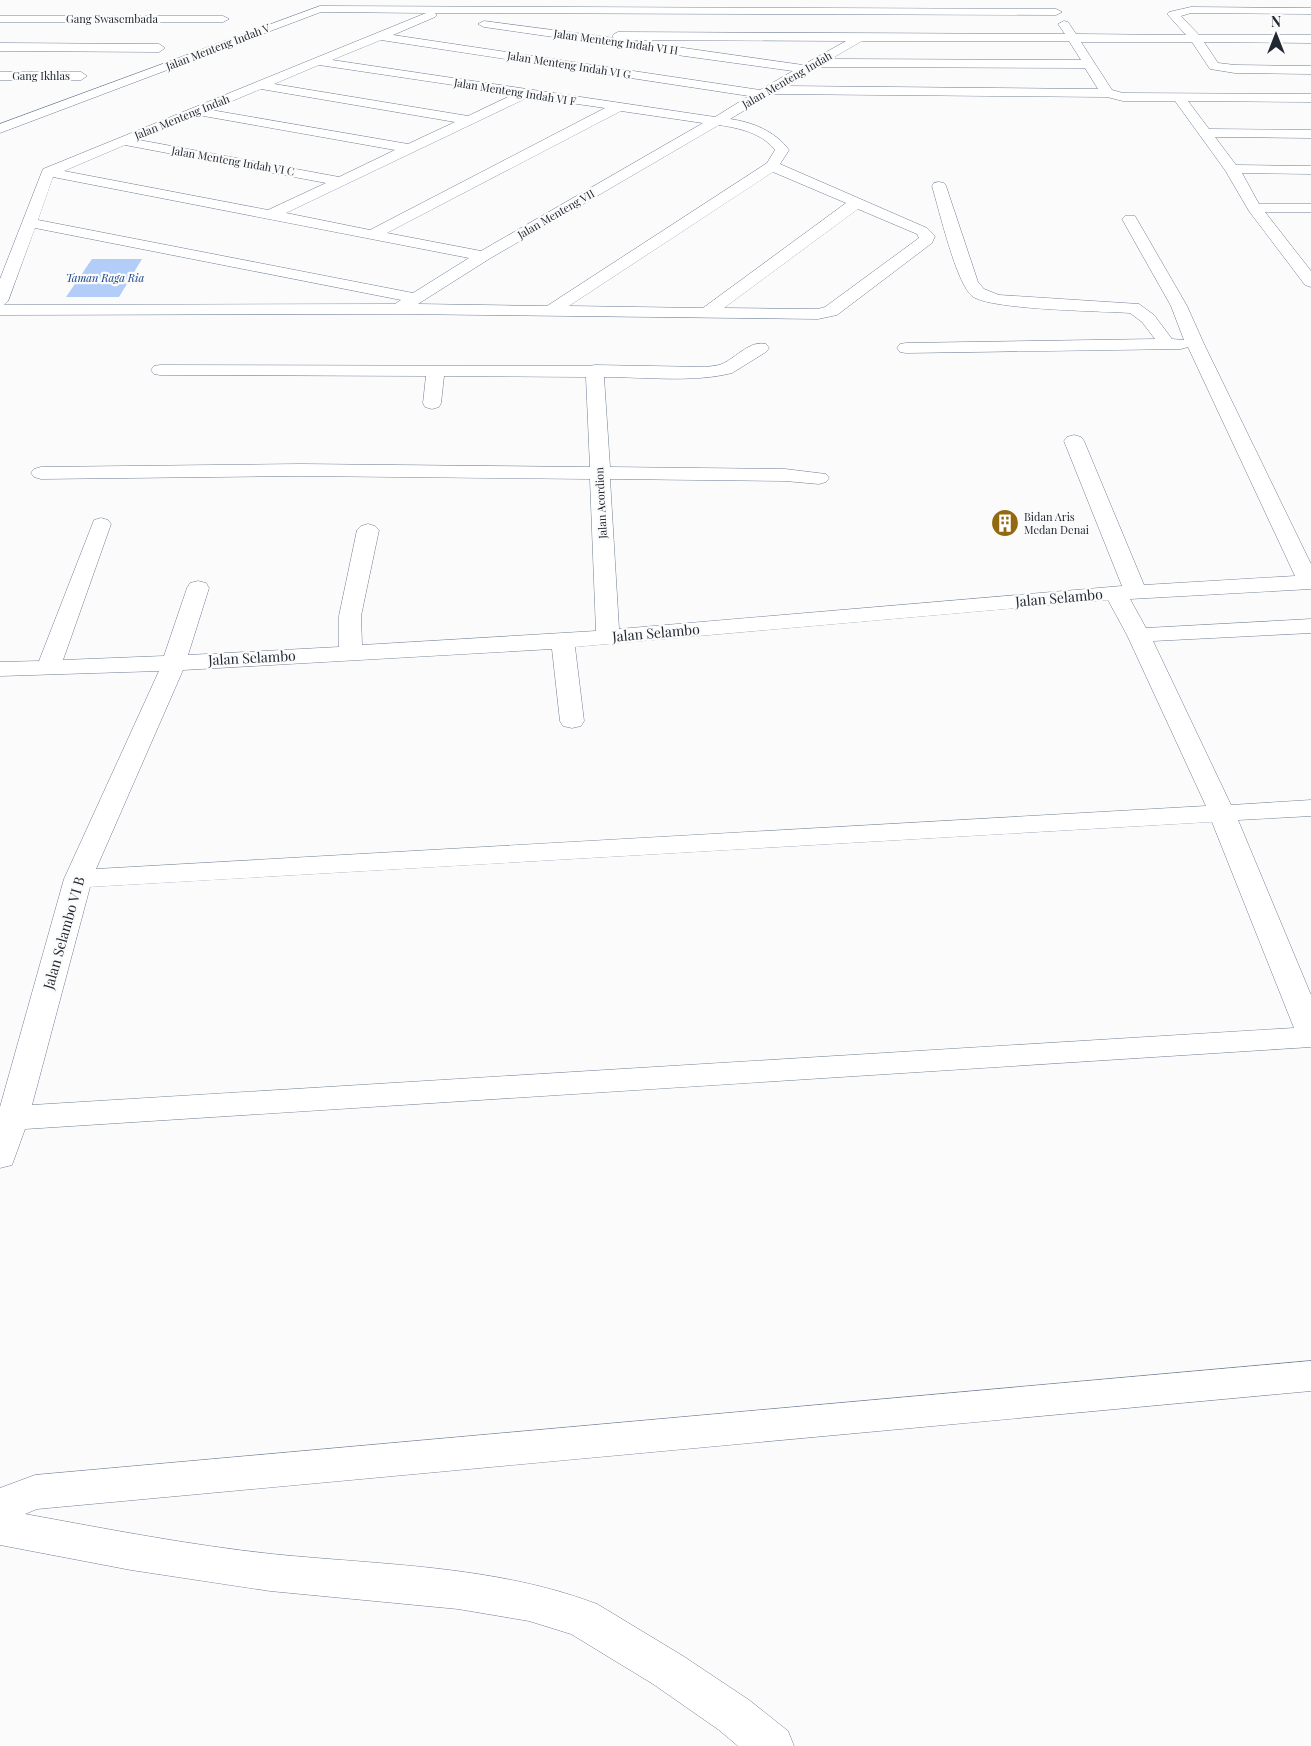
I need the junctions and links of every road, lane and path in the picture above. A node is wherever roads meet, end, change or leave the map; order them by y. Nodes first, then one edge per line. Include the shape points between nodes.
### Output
1 (1047, 0) edge
2 (444, 10) junction
3 (1311, 11) edge
4 (1056, 12) junction
5 (428, 16) junction
6 (0, 19) edge
7 (223, 20) dead end
8 (619, 27) junction
9 (378, 36) junction
10 (1072, 37) junction
11 (858, 38) junction
12 (1195, 38) junction
13 (1311, 39) edge
14 (0, 47) edge
15 (159, 48) dead end
16 (316, 61) junction
17 (818, 63) junction
18 (1087, 64) junction
19 (804, 69) junction
20 (1311, 70) edge
21 (0, 76) edge
22 (81, 76) dead end
23 (259, 85) junction
24 (764, 92) junction
25 (1107, 93) junction
26 (525, 94) junction
27 (1311, 98) edge
28 (1182, 101) junction
29 (616, 108) junction
30 (196, 111) junction
31 (467, 120) junction
32 (715, 121) junction
33 (0, 129) edge
34 (1207, 133) junction
35 (1311, 134) edge
36 (122, 141) junction
37 (411, 148) junction
38 (772, 166) junction
39 (1232, 169) junction
40 (1311, 170) edge
41 (48, 172) junction
42 (343, 182) junction
43 (939, 186) dead end
44 (856, 203) junction
45 (1254, 208) junction
46 (1311, 208) edge
47 (270, 215) junction
48 (1130, 219) dead end
49 (30, 223) junction
50 (371, 234) junction
51 (1289, 252) junction
52 (1311, 253) edge
53 (483, 256) junction
54 (1311, 282) edge
55 (416, 298) junction
56 (0, 301) edge
57 (399, 309) junction
58 (0, 310) edge
59 (550, 311) junction
60 (708, 312) junction
61 (1166, 343) junction
62 (1195, 344) junction
63 (760, 348) dead end
64 (906, 348) dead end
65 (160, 370) dead end
66 (595, 370) junction
67 (436, 371) junction
68 (432, 403) dead end
69 (1074, 441) dead end
70 (41, 473) dead end
71 (599, 473) junction
72 (820, 478) dead end
73 (101, 524) dead end
74 (368, 530) dead end
75 (1310, 582) edge
76 (198, 588) dead end
77 (1126, 593) junction
78 (1311, 626) edge
79 (1139, 635) junction
80 (608, 637) junction
81 (563, 641) junction
82 (351, 653) junction
83 (174, 662) junction
84 (49, 666) junction
85 (0, 670) edge
86 (572, 721) dead end
87 (1311, 808) edge
88 (1222, 813) junction
89 (78, 879) junction
90 (1311, 1032) edge
91 (1311, 1037) edge
92 (13, 1118) junction
93 (0, 1156) edge
94 (1311, 1376) edge
95 (0, 1506) edge
96 (0, 1526) edge
97 (772, 1746) edge

1 - 4 street
2 - 5 street, Jalan Menteng Indah
2 - 8 street, Jalan Menteng Indah V
2 - 33 street, Jalan Menteng Indah V via 317,10
3 - 12 street via 1191,10 1173,14
4 - 8 street
4 - 10 street
5 - 8 street, Jalan Menteng Indah VI H via 470,22
5 - 9 street, Jalan Menteng Indah
6 - 7 street, Gang Swasembada
8 - 11 street
8 - 19 street, Jalan Menteng Indah VI H via 661,49
9 - 16 street, Jalan Menteng Indah
9 - 24 street, Jalan Menteng Indah VI G
10 - 11 street
10 - 12 street
10 - 18 street
11 - 17 street, Jalan Menteng Indah
12 - 13 street
12 - 20 street via 1217,67
14 - 15 street
16 - 23 street, Jalan Menteng Indah
16 - 26 street, Jalan Menteng Indah VI F
17 - 18 street
17 - 19 street, Jalan Menteng Indah
18 - 25 street
19 - 24 street, Jalan Menteng Indah
21 - 22 street, Gang Ikhlas
23 - 30 street, Jalan Menteng Indah
23 - 31 street
24 - 25 street, Jalan Menteng Indah VI G
24 - 32 street, Jalan Menteng Indah
25 - 28 street, Jalan Menteng Indah VI G via 1123,97 1124,102 1137,106
26 - 29 street, Jalan Menteng Indah VI F
26 - 31 street
27 - 28 street, Jalan Menteng Indah VI G
28 - 34 street
29 - 32 street, Jalan Menteng Indah VI F
29 - 50 street
30 - 36 street, Jalan Menteng Indah
30 - 37 street
31 - 37 street
32 - 38 street, Jalan Menteng Indah VI F via 736,124 769,137 782,150
32 - 53 street, Jalan Menteng VII
34 - 35 street
34 - 39 street
36 - 41 street, Jalan Menteng Indah
36 - 42 street, Jalan Menteng Indah VI C
37 - 42 street
38 - 44 street
38 - 59 street
39 - 40 street
39 - 45 street
41 - 47 street
41 - 49 street
42 - 47 street
43 - 61 street via 970,283 978,294 1018,302 1133,308 1144,312
44 - 60 street
44 - 60 street via 922,231 927,236 926,240 831,311 818,314
45 - 46 street
45 - 51 street
47 - 50 street
48 - 62 street via 1179,306
49 - 55 street
49 - 56 street
50 - 53 street
51 - 52 street
51 - 54 street
53 - 55 street, Jalan Menteng VII
55 - 57 street, Jalan Menteng VII
57 - 58 street
57 - 59 street
59 - 60 street
61 - 62 street
61 - 64 street
62 - 75 street
63 - 66 street via 718,371
65 - 67 street
66 - 67 street
66 - 71 street, Jalan Acordion
67 - 68 street
69 - 77 street
70 - 71 street via 311,470
71 - 72 street
71 - 80 street, Jalan Acordion
73 - 84 street
74 - 82 street via 350,616
75 - 77 street, Jalan Selambo
76 - 83 street, Jalan Selambo VI B
77 - 79 street
77 - 80 street, Jalan Selambo
78 - 79 street
79 - 88 street
80 - 81 street, Jalan Selambo
81 - 82 street, Jalan Selambo
81 - 86 street
82 - 83 street, Jalan Selambo
83 - 84 street, Jalan Selambo
83 - 89 street, Jalan Selambo VI B
84 - 85 street, Jalan Selambo
87 - 88 street
88 - 89 street
88 - 90 street
89 - 92 street, Jalan Selambo VI B
91 - 92 street
92 - 93 street, Jalan Selambo VI B
94 - 95 street via 35,1492
96 - 97 street via 140,1554 270,1572 458,1590 529,1602 582,1618 668,1670 734,1715

